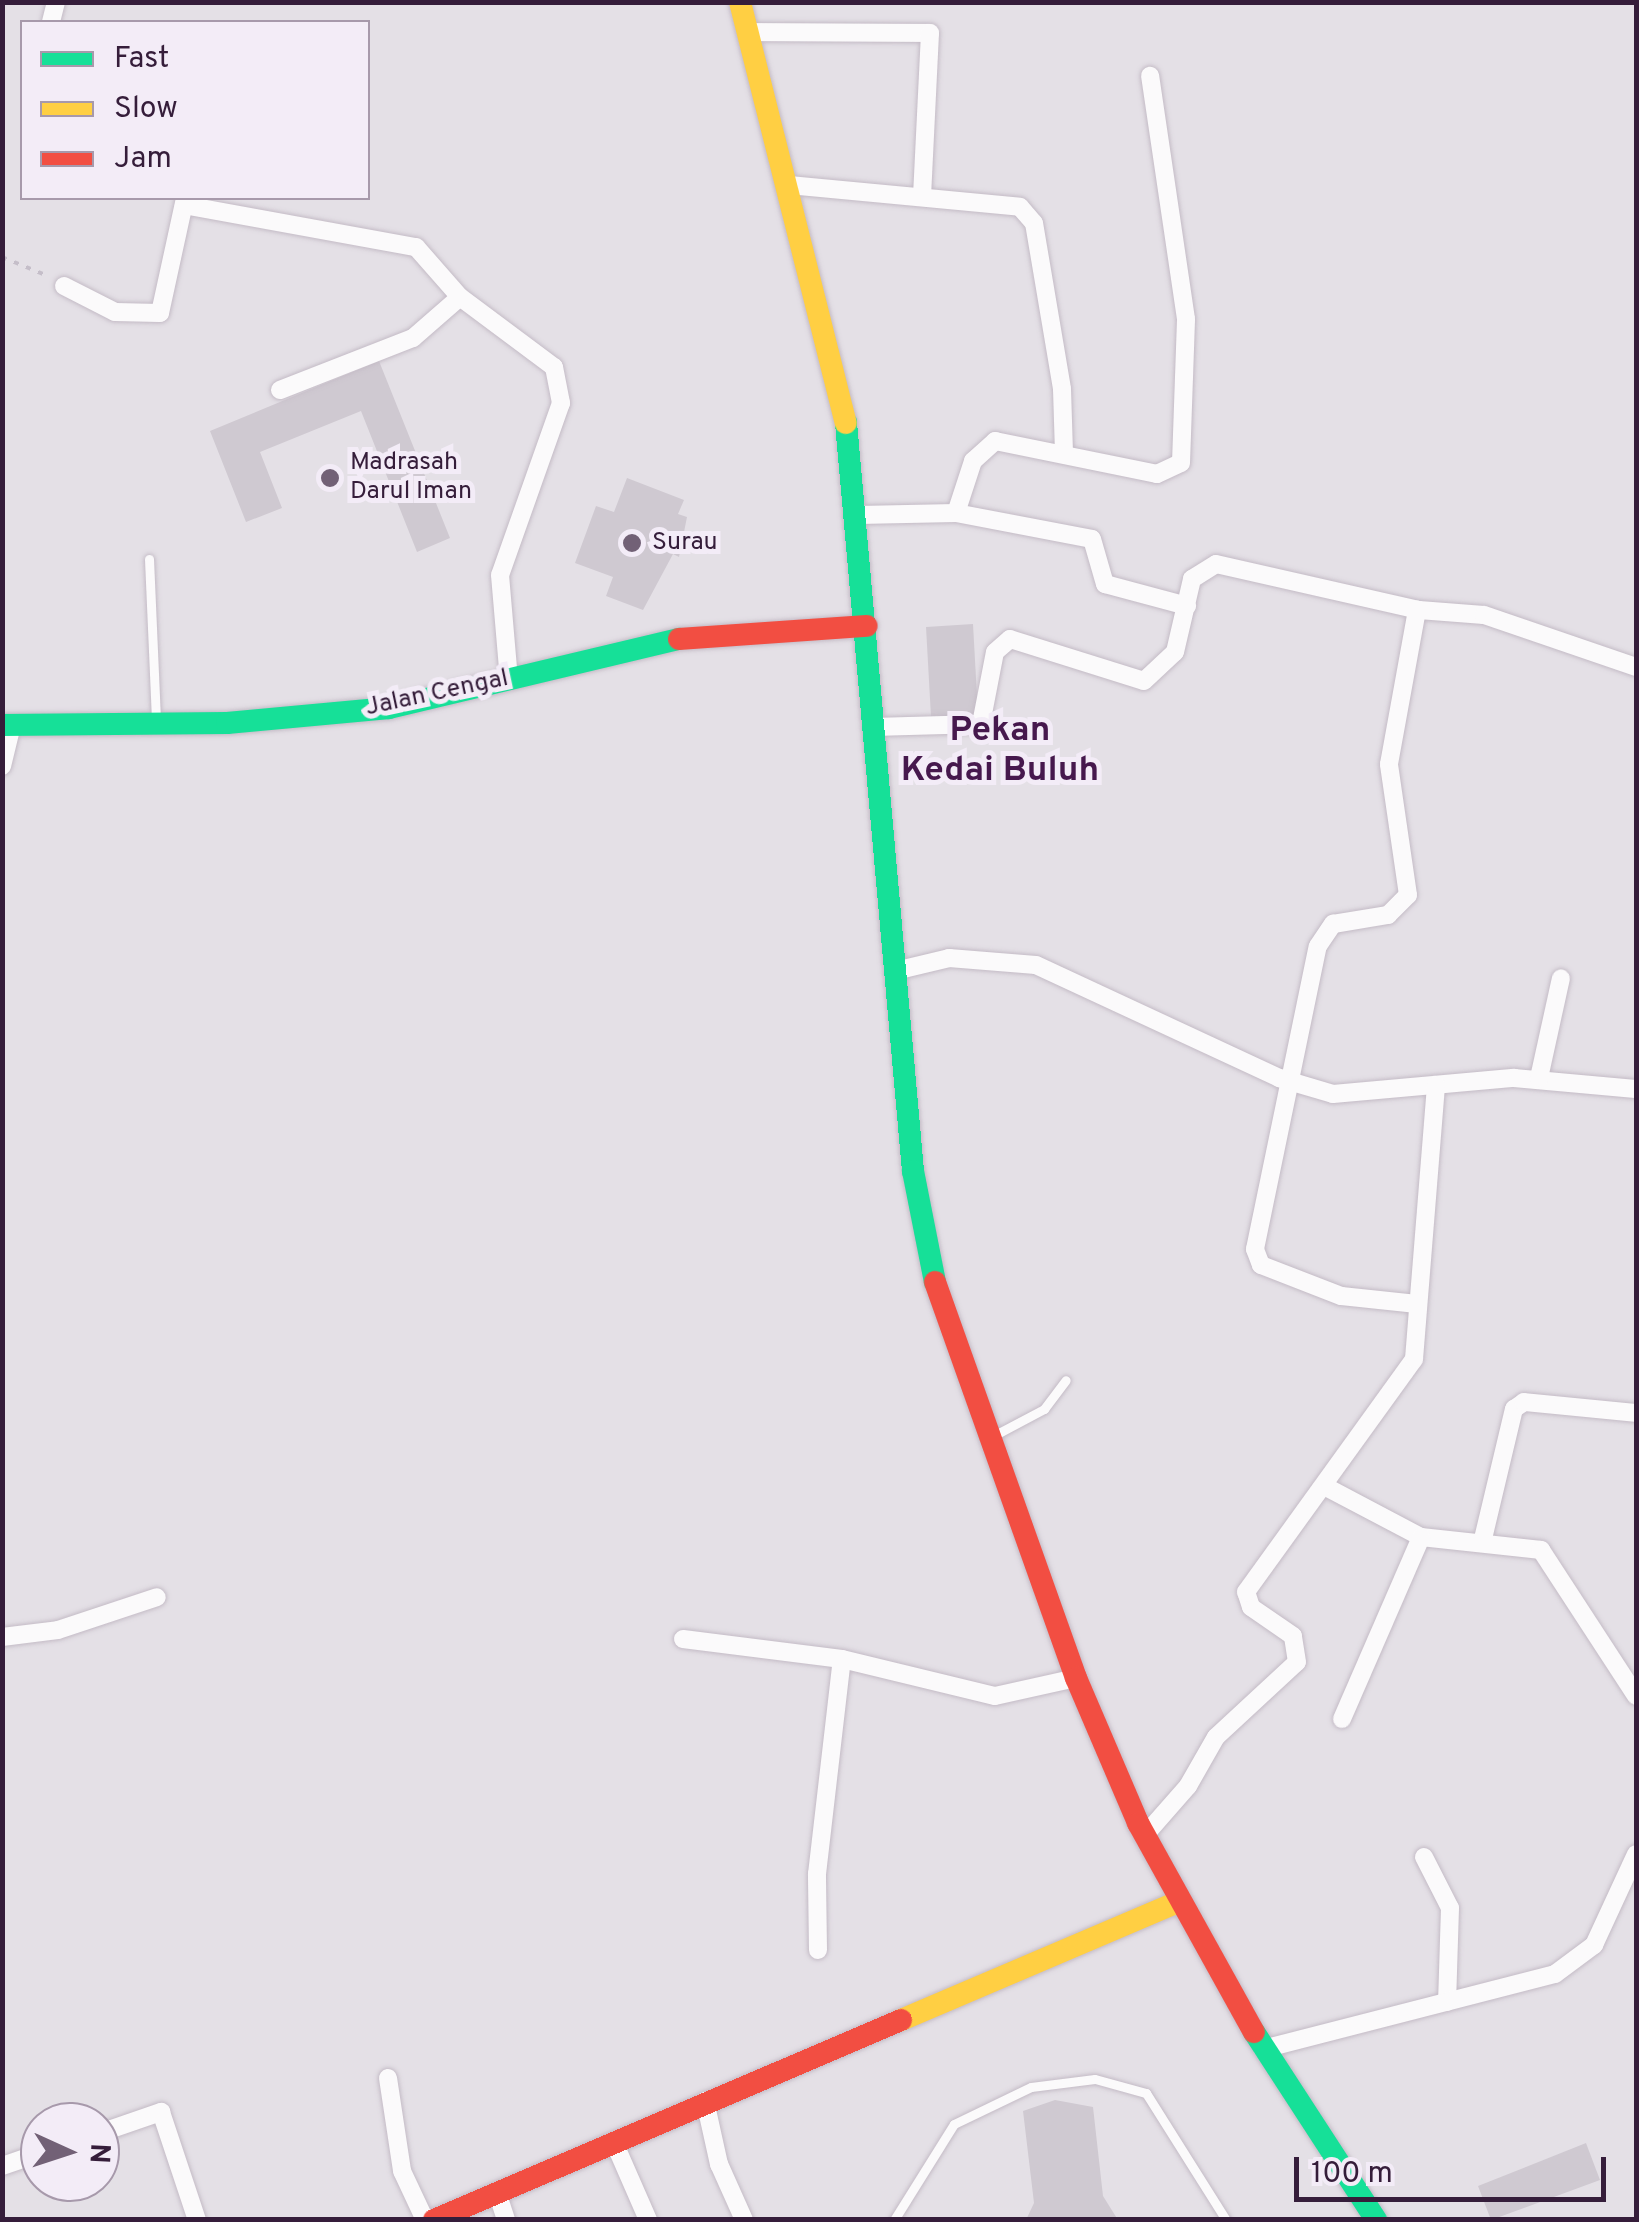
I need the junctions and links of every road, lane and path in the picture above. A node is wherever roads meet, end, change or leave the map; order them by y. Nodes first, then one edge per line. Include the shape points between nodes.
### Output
1 (740, 2) edge
2 (747, 32) junction
3 (1150, 76) dead end
4 (789, 185) junction
5 (922, 194) junction
6 (185, 201) edge
7 (2, 257) edge
8 (64, 286) joint
9 (460, 296) junction
10 (280, 390) dead end
11 (1064, 452) junction
12 (956, 514) junction
13 (858, 515) junction
14 (148, 559) dead end
15 (1187, 606) junction
16 (1418, 610) junction
17 (867, 626) junction
18 (1636, 667) edge
19 (509, 678) junction
20 (156, 723) junction
21 (7, 725) edge
22 (873, 727) junction
23 (2, 766) edge
24 (895, 971) junction
25 (1561, 978) dead end
26 (1539, 1078) junction
27 (1287, 1082) junction
28 (1436, 1086) junction
29 (1636, 1089) edge
30 (1417, 1304) junction
31 (1066, 1380) dead end
32 (1636, 1414) edge
33 (991, 1438) junction
34 (1326, 1487) junction
35 (1421, 1537) junction
36 (1482, 1543) junction
37 (157, 1597) dead end
38 (2, 1637) edge
39 (683, 1639) dead end
40 (842, 1659) junction
41 (1076, 1678) junction
42 (1636, 1696) edge
43 (1342, 1720) dead end
44 (1145, 1835) junction
45 (1636, 1854) edge
46 (1424, 1857) dead end
47 (1180, 1901) junction
48 (818, 1950) dead end
49 (1447, 2002) junction
50 (1262, 2049) junction
51 (388, 2078) dead end
52 (705, 2101) junction
53 (120, 2126) edge
54 (614, 2142) junction
55 (497, 2192) junction
56 (197, 2220) edge
57 (425, 2220) edge
58 (434, 2220) edge
59 (506, 2220) edge
60 (648, 2220) edge
61 (744, 2220) edge
62 (894, 2220) edge
63 (1226, 2220) edge
64 (1376, 2220) edge

1 - 2 main road
2 - 4 main road
2 - 5 street via 930,33
3 - 11 street via 1186,319 1181,463 1157,474
4 - 5 street
4 - 13 main road via 836,369
5 - 11 street via 1020,206 1034,223 1062,388
6 - 8 street via 160,313 115,312
6 - 9 street via 416,247
7 - 8 path
9 - 10 street via 414,338
9 - 19 street via 554,367 562,383 500,575
11 - 12 street via 983,444
12 - 13 street
12 - 15 street via 1092,539 1105,584
13 - 17 main road
14 - 20 lane
15 - 16 street via 1198,570 1216,564
15 - 22 street via 1170,662 1144,681 1010,639 995,652 982,724
16 - 18 street via 1497,619
16 - 27 street via 1389,764 1408,896 1388,915 1345,920 1324,934
17 - 19 main road, Jalan Cengal via 752,628
17 - 22 main road
19 - 20 main road, Jalan Cengal via 389,708
20 - 21 main road, Jalan Cengal
21 - 23 street
22 - 24 main road
24 - 27 street via 936,958 1036,965
24 - 33 main road via 924,1248
25 - 26 street
26 - 28 street
26 - 29 street
27 - 28 street via 1333,1094
27 - 30 street via 1257,1260 1341,1296
28 - 30 street
30 - 34 street via 1408,1371
31 - 33 lane via 1044,1410
32 - 36 street via 1524,1402 1514,1409
33 - 41 main road
34 - 35 street
34 - 44 street via 1246,1592 1250,1608 1293,1636 1297,1662 1216,1737 1188,1786
35 - 36 street
35 - 43 street
36 - 42 street via 1550,1557
37 - 38 street via 58,1630
39 - 40 street
40 - 41 street via 995,1696
40 - 48 street via 817,1874
41 - 44 main road
44 - 47 main road
45 - 49 street via 1594,1945 1578,1962
46 - 49 street via 1450,1908
47 - 50 main road
47 - 52 main road
49 - 50 street
50 - 64 main road
51 - 57 street via 402,2171
52 - 54 main road
52 - 61 street via 719,2164
53 - 56 street via 161,2112
54 - 55 main road
54 - 60 street
55 - 58 main road
55 - 59 street
62 - 63 lane via 954,2124 1043,2084 1095,2079 1146,2094

